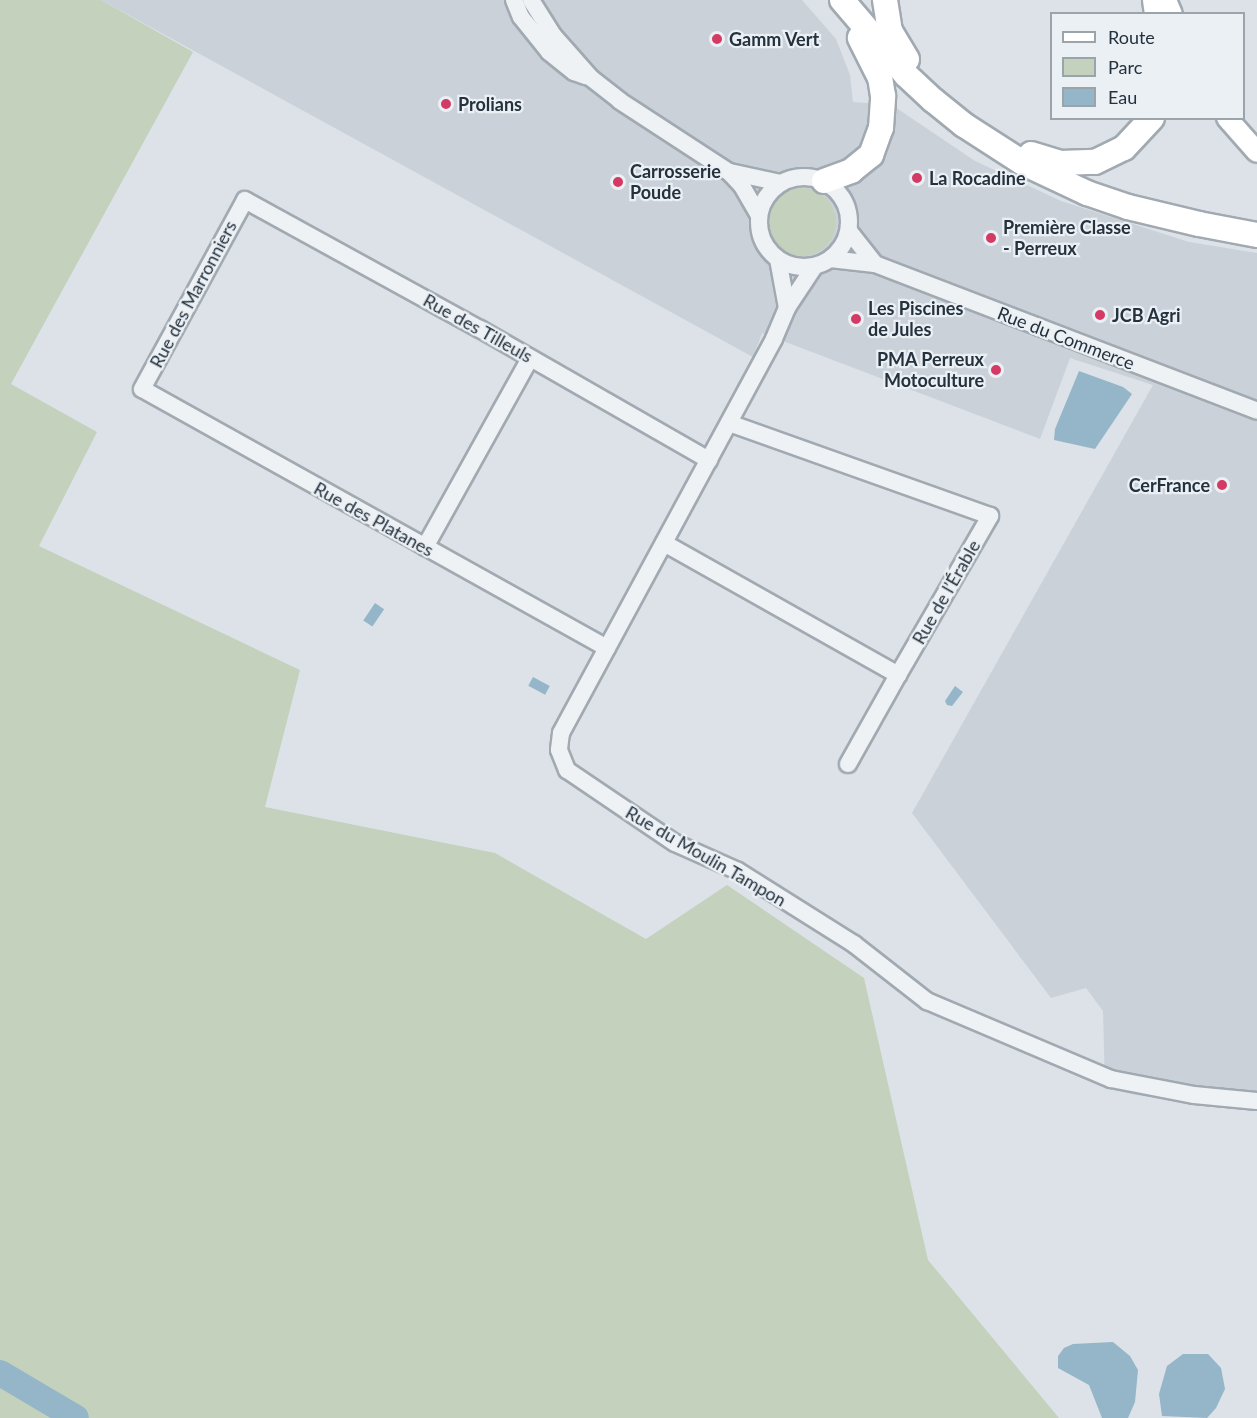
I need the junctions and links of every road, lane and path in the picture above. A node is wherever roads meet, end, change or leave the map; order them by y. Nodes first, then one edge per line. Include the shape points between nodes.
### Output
1 (514, 0) edge
2 (531, 0) edge
3 (885, 0) edge
4 (844, 3) edge
5 (591, 78) junction
6 (1150, 120) edge
7 (1229, 120) edge
8 (1257, 152) edge
9 (729, 172) junction
10 (824, 180) junction
11 (781, 183) junction
12 (244, 200) joint
13 (759, 215) junction
14 (849, 231) junction
15 (1257, 235) edge
16 (778, 259) junction
17 (830, 259) junction
18 (875, 264) junction
19 (814, 267) junction
20 (787, 308) junction
21 (530, 358) junction
22 (142, 389) joint
23 (1257, 411) edge
24 (729, 423) junction
25 (709, 460) junction
26 (664, 543) junction
27 (425, 547) junction
28 (607, 648) junction
29 (898, 675) junction
30 (848, 764) dead end
31 (1257, 1101) edge

1 - 5 street via 549,52 574,72
2 - 5 street via 553,34
3 - 6 highway via 890,32 919,73 969,116 1032,154 1060,163 1095,162 1124,148
4 - 10 highway via 880,78 882,119 871,155 851,171
4 - 15 highway via 933,100 1023,163 1128,207
5 - 9 street
7 - 8 main road
9 - 11 street
9 - 13 street
10 - 11 street via 802,176
10 - 14 street via 845,201
11 - 13 street via 766,196
12 - 21 street, Rue des Tilleuls
12 - 22 street, Rue des Marronniers
13 - 16 street via 762,240
14 - 17 street via 842,247
14 - 18 street
16 - 19 street via 789,265
16 - 20 street
17 - 18 street, Rue du Commerce
17 - 19 street
18 - 23 street, Rue du Commerce
19 - 20 street, Rue du Moulin Tampon
20 - 24 street, Rue du Moulin Tampon
21 - 25 street, Rue des Tilleuls
21 - 27 street
22 - 27 street, Rue des Platanes
24 - 25 street, Rue du Moulin Tampon
24 - 29 street, Rue de l’Érable via 990,516
25 - 26 street, Rue du Moulin Tampon
26 - 28 street, Rue du Moulin Tampon
26 - 29 street
27 - 28 street, Rue des Platanes
28 - 31 street, Rue du Moulin Tampon via 561,733 559,750 567,770 675,843 738,871 854,944 927,1000 1111,1079 1194,1095
29 - 30 street

